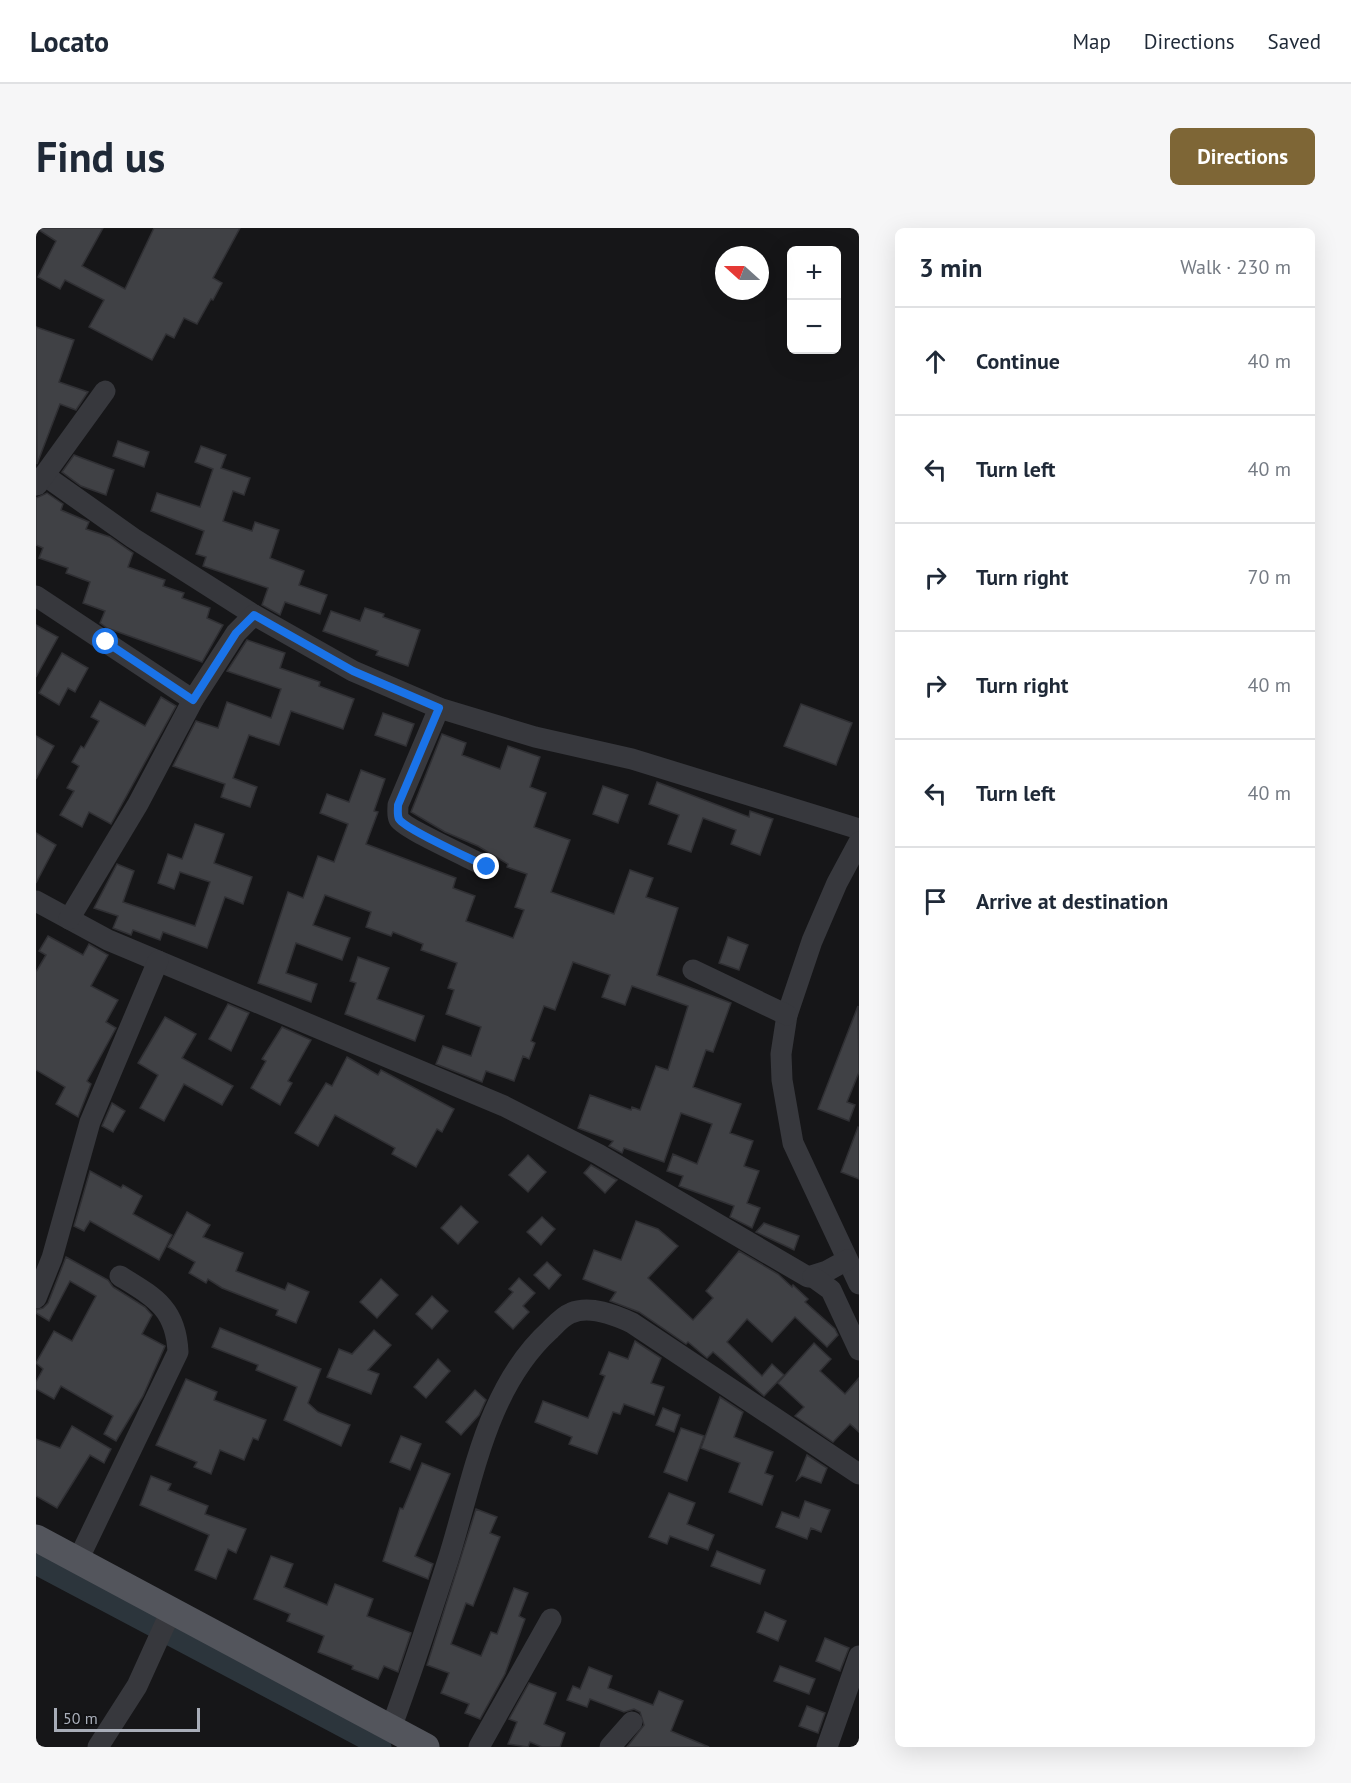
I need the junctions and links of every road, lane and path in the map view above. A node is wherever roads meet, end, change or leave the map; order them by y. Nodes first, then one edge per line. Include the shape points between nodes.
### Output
1 (105, 391) dead end
2 (40, 480) edge
3 (36, 596) edge
4 (254, 615) junction
5 (193, 700) junction
6 (439, 708) junction
7 (858, 833) edge
8 (487, 867) dead end
9 (36, 901) edge
10 (69, 919) junction
11 (158, 961) junction
12 (693, 970) dead end
13 (784, 1014) junction
14 (833, 1268) junction
15 (120, 1276) dead end
16 (859, 1284) edge
17 (36, 1298) edge
18 (859, 1350) edge
19 (859, 1474) edge
20 (36, 1538) edge
21 (78, 1560) junction
22 (551, 1619) dead end
23 (167, 1620) junction
24 (859, 1656) edge
25 (632, 1722) dead end
26 (391, 1728) junction
27 (98, 1747) edge
28 (426, 1747) edge
29 (479, 1747) edge
30 (610, 1747) edge
31 (827, 1747) edge

1 - 2 street
2 - 4 street
3 - 5 street
4 - 5 street via 236,633
4 - 6 street via 353,671
5 - 10 street via 138,804
6 - 7 street via 535,737 632,759 835,821
6 - 8 street via 398,805 398,815 400,821
7 - 13 street
9 - 10 street
10 - 11 street
11 - 14 street via 535,1121 808,1277
11 - 17 street via 90,1122
12 - 13 street
13 - 14 street via 782,1080 793,1143
14 - 16 street
14 - 18 street via 831,1290
15 - 21 street via 163,1304 172,1319 178,1352
19 - 26 street via 632,1323 594,1311 572,1312 526,1354 506,1387 470,1479 418,1656
20 - 21 main road
21 - 23 main road
22 - 29 street
23 - 26 main road
23 - 27 street via 151,1659
24 - 31 street
25 - 30 street
26 - 28 main road

